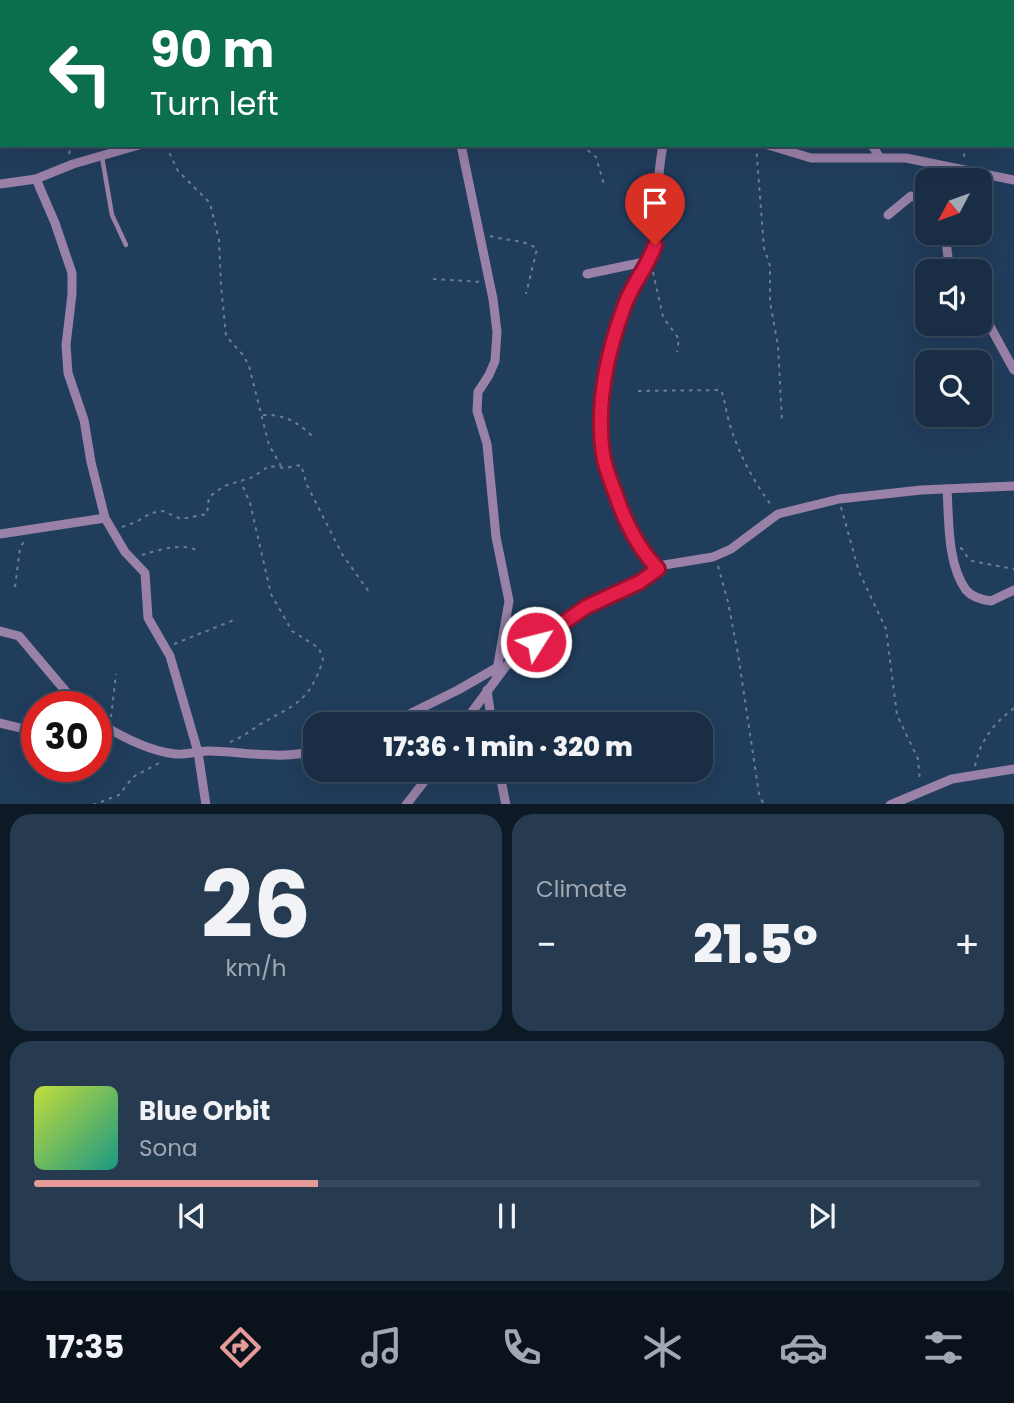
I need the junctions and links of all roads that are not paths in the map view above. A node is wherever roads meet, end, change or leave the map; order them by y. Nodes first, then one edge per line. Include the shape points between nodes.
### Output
1 (132, 147) edge
2 (461, 147) edge
3 (663, 147) edge
4 (873, 147) edge
5 (791, 149) edge
6 (102, 156) junction
7 (880, 158) junction
8 (36, 180) junction
9 (1014, 180) edge
10 (0, 184) edge
11 (915, 197) edge
12 (888, 215) dead end
13 (126, 245) dead end
14 (649, 261) junction
15 (587, 274) dead end
16 (992, 329) edge
17 (1014, 370) edge
18 (1014, 486) edge
19 (947, 488) junction
20 (105, 518) junction
21 (0, 534) edge
22 (658, 569) junction
23 (1014, 590) edge
24 (0, 631) edge
25 (497, 672) junction
26 (487, 690) junction
27 (65, 691) edge
28 (413, 712) edge
29 (472, 712) edge
30 (490, 712) edge
31 (0, 723) edge
32 (21, 728) edge
33 (112, 730) edge
34 (198, 752) junction
35 (303, 753) edge
36 (1014, 769) edge
37 (423, 782) edge
38 (501, 782) edge
39 (206, 804) edge
40 (406, 804) edge
41 (506, 804) edge
42 (890, 804) edge

1 - 6 street
2 - 25 street via 497,332 497,354 478,392 477,411 487,444 496,537 509,601
3 - 14 street via 656,236
4 - 7 street
5 - 7 street via 811,158
6 - 8 street
6 - 13 lane via 112,215
7 - 9 street via 906,158
8 - 10 street
8 - 20 street via 72,273 68,373 84,420
11 - 12 street
14 - 15 street
14 - 22 street via 624,305 609,354 601,419 603,454 620,507 642,551
16 - 17 street
18 - 19 street
19 - 22 street via 839,499 778,514 731,548
19 - 23 street via 953,558 968,592 991,601
20 - 21 street
20 - 34 street via 145,572 148,618 166,647
22 - 25 street via 559,624
24 - 27 street via 19,636
25 - 26 street
25 - 28 street
26 - 29 street
26 - 30 street
31 - 32 street
33 - 34 street via 175,754
34 - 35 street
34 - 39 street
36 - 42 street via 951,779
37 - 40 street
38 - 41 street

